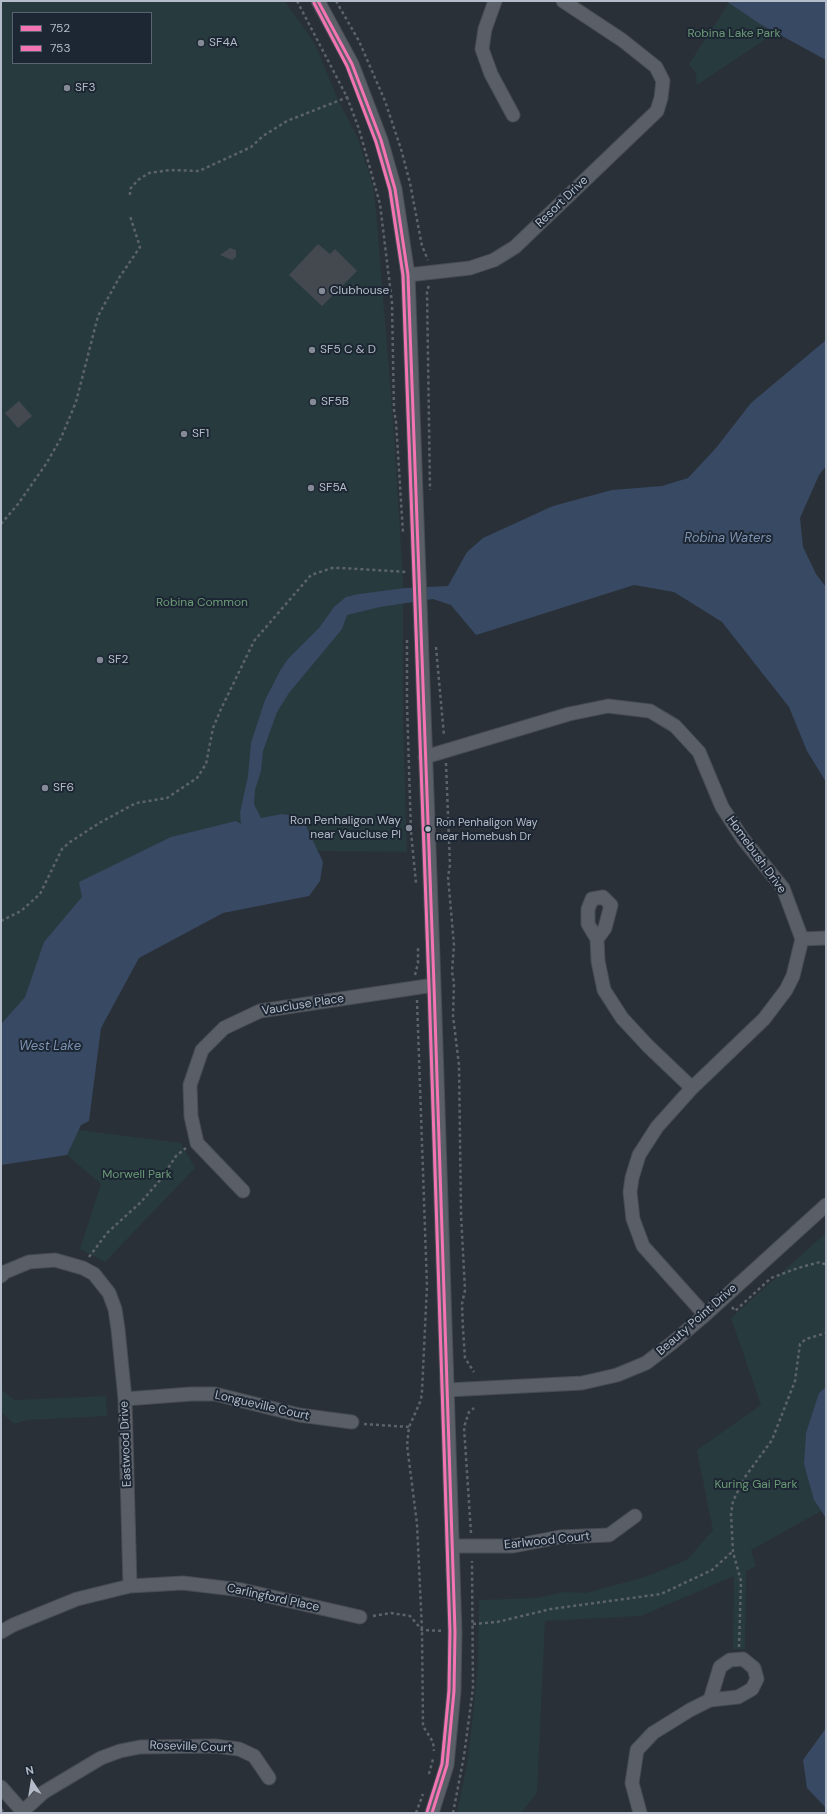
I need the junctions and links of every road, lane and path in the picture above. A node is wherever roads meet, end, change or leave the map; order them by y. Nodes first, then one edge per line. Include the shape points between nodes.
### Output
1 (297, 1) edge
2 (318, 1) edge
3 (495, 1) edge
4 (563, 1) edge
5 (364, 92) junction
6 (347, 97) junction
7 (513, 115) dead end
8 (130, 195) dead end
9 (130, 216) dead end
10 (408, 276) junction
11 (430, 280) dead end
12 (430, 492) dead end
13 (1, 524) edge
14 (403, 535) dead end
15 (407, 565) dead end
16 (407, 638) dead end
17 (436, 646) dead end
18 (444, 736) dead end
19 (425, 757) junction
20 (446, 762) dead end
21 (416, 888) dead end
22 (1, 921) edge
23 (826, 938) edge
24 (597, 939) dead end
25 (802, 939) junction
26 (418, 943) dead end
27 (434, 985) junction
28 (417, 987) junction
29 (692, 1088) junction
30 (197, 1142) junction
31 (244, 1191) dead end
32 (826, 1205) edge
33 (826, 1266) edge
34 (82, 1268) junction
35 (1, 1276) edge
36 (723, 1298) junction
37 (705, 1315) junction
38 (826, 1333) edge
39 (474, 1372) dead end
40 (446, 1390) junction
41 (125, 1399) junction
42 (474, 1408) dead end
43 (352, 1422) joint
44 (409, 1427) junction
45 (635, 1516) dead end
46 (471, 1534) dead end
47 (452, 1546) junction
48 (733, 1552) junction
49 (130, 1586) junction
50 (360, 1617) joint
51 (473, 1624) dead end
52 (422, 1630) junction
53 (1, 1632) edge
54 (455, 1632) junction
55 (736, 1659) junction
56 (710, 1700) junction
57 (269, 1778) dead end
58 (427, 1781) dead end
59 (1, 1787) edge
60 (425, 1787) dead end
61 (1, 1809) edge
62 (23, 1812) edge
63 (4, 1813) edge
64 (416, 1813) edge
65 (432, 1813) edge
66 (640, 1813) edge

1 - 6 path
2 - 5 street
3 - 7 street via 485,29 482,49 491,74
4 - 10 street, Resort Drive via 622,40 656,67 663,81 657,111 515,247 494,260 470,268
5 - 6 path
5 - 10 street via 382,140 394,189
6 - 8 path via 287,121 251,147 199,171 170,170 149,173 138,180 130,190
6 - 14 path via 359,129 380,204 392,303 394,410
9 - 13 path via 140,247 98,316 76,402 46,464
10 - 19 street
11 - 12 path via 427,290
15 - 22 path via 408,572 342,568 327,569 311,575 254,641 218,715 206,764 197,778 167,798 136,803 70,842 62,849 40,894 21,911
16 - 21 path via 410,824
17 - 18 path
19 - 25 street, Homebush Drive via 568,714 608,706 650,711 675,726 699,752 722,807 742,840 783,888
19 - 27 street
20 - 39 path via 450,865 448,877 454,944 453,1016 459,1065 465,1290 462,1304 466,1358
23 - 25 street
24 - 29 street via 604,990 628,1023
25 - 29 street via 793,976 778,1002 748,1036
26 - 28 path via 418,963 414,975
27 - 28 street, Vaucluse Place
27 - 40 street
28 - 30 street, Vaucluse Place via 260,1011 224,1028 202,1050 190,1085 191,1116
28 - 44 path via 427,1286 421,1400
29 - 37 street via 657,1127 639,1155 630,1192 633,1219 643,1246
30 - 31 street
30 - 34 path via 176,1156 141,1202 107,1233
32 - 36 street, Beauty Point Drive
33 - 36 path via 820,1262 771,1278 735,1311
34 - 35 street via 55,1260 28,1262
34 - 41 street, Eastwood Drive via 94,1274 113,1302
36 - 37 street, Beauty Point Drive
37 - 40 street, Beauty Point Drive via 657,1355 617,1375 582,1383
38 - 48 path via 806,1339 800,1344 795,1381 772,1440 745,1477 733,1501
40 - 47 street
41 - 43 street, Longueville Court via 215,1394 299,1415
41 - 49 street, Eastwood Drive
42 - 46 path via 469,1412 464,1426
43 - 44 path
44 - 52 path via 407,1445 417,1524
45 - 47 street, Earlwood Court via 608,1535 560,1537 513,1546
47 - 54 street
48 - 51 path via 712,1570 661,1594 551,1609 497,1622
48 - 55 path via 741,1581 740,1645
49 - 50 street, Carlingford Place via 183,1583 242,1590
49 - 53 street, Carlingford Place via 77,1599
50 - 52 path via 391,1613 410,1616
52 - 54 path
52 - 58 path via 423,1726 433,1742 434,1749
54 - 65 street via 454,1691 446,1765
55 - 56 street via 720,1667
55 - 56 street via 743,1659 754,1668 757,1679 752,1689 738,1697
56 - 66 street via 653,1733 637,1750 632,1783
57 - 62 street, Roseville Court via 254,1756 239,1749 215,1746 140,1747 101,1758 44,1792
59 - 62 street
60 - 64 path
61 - 63 path

